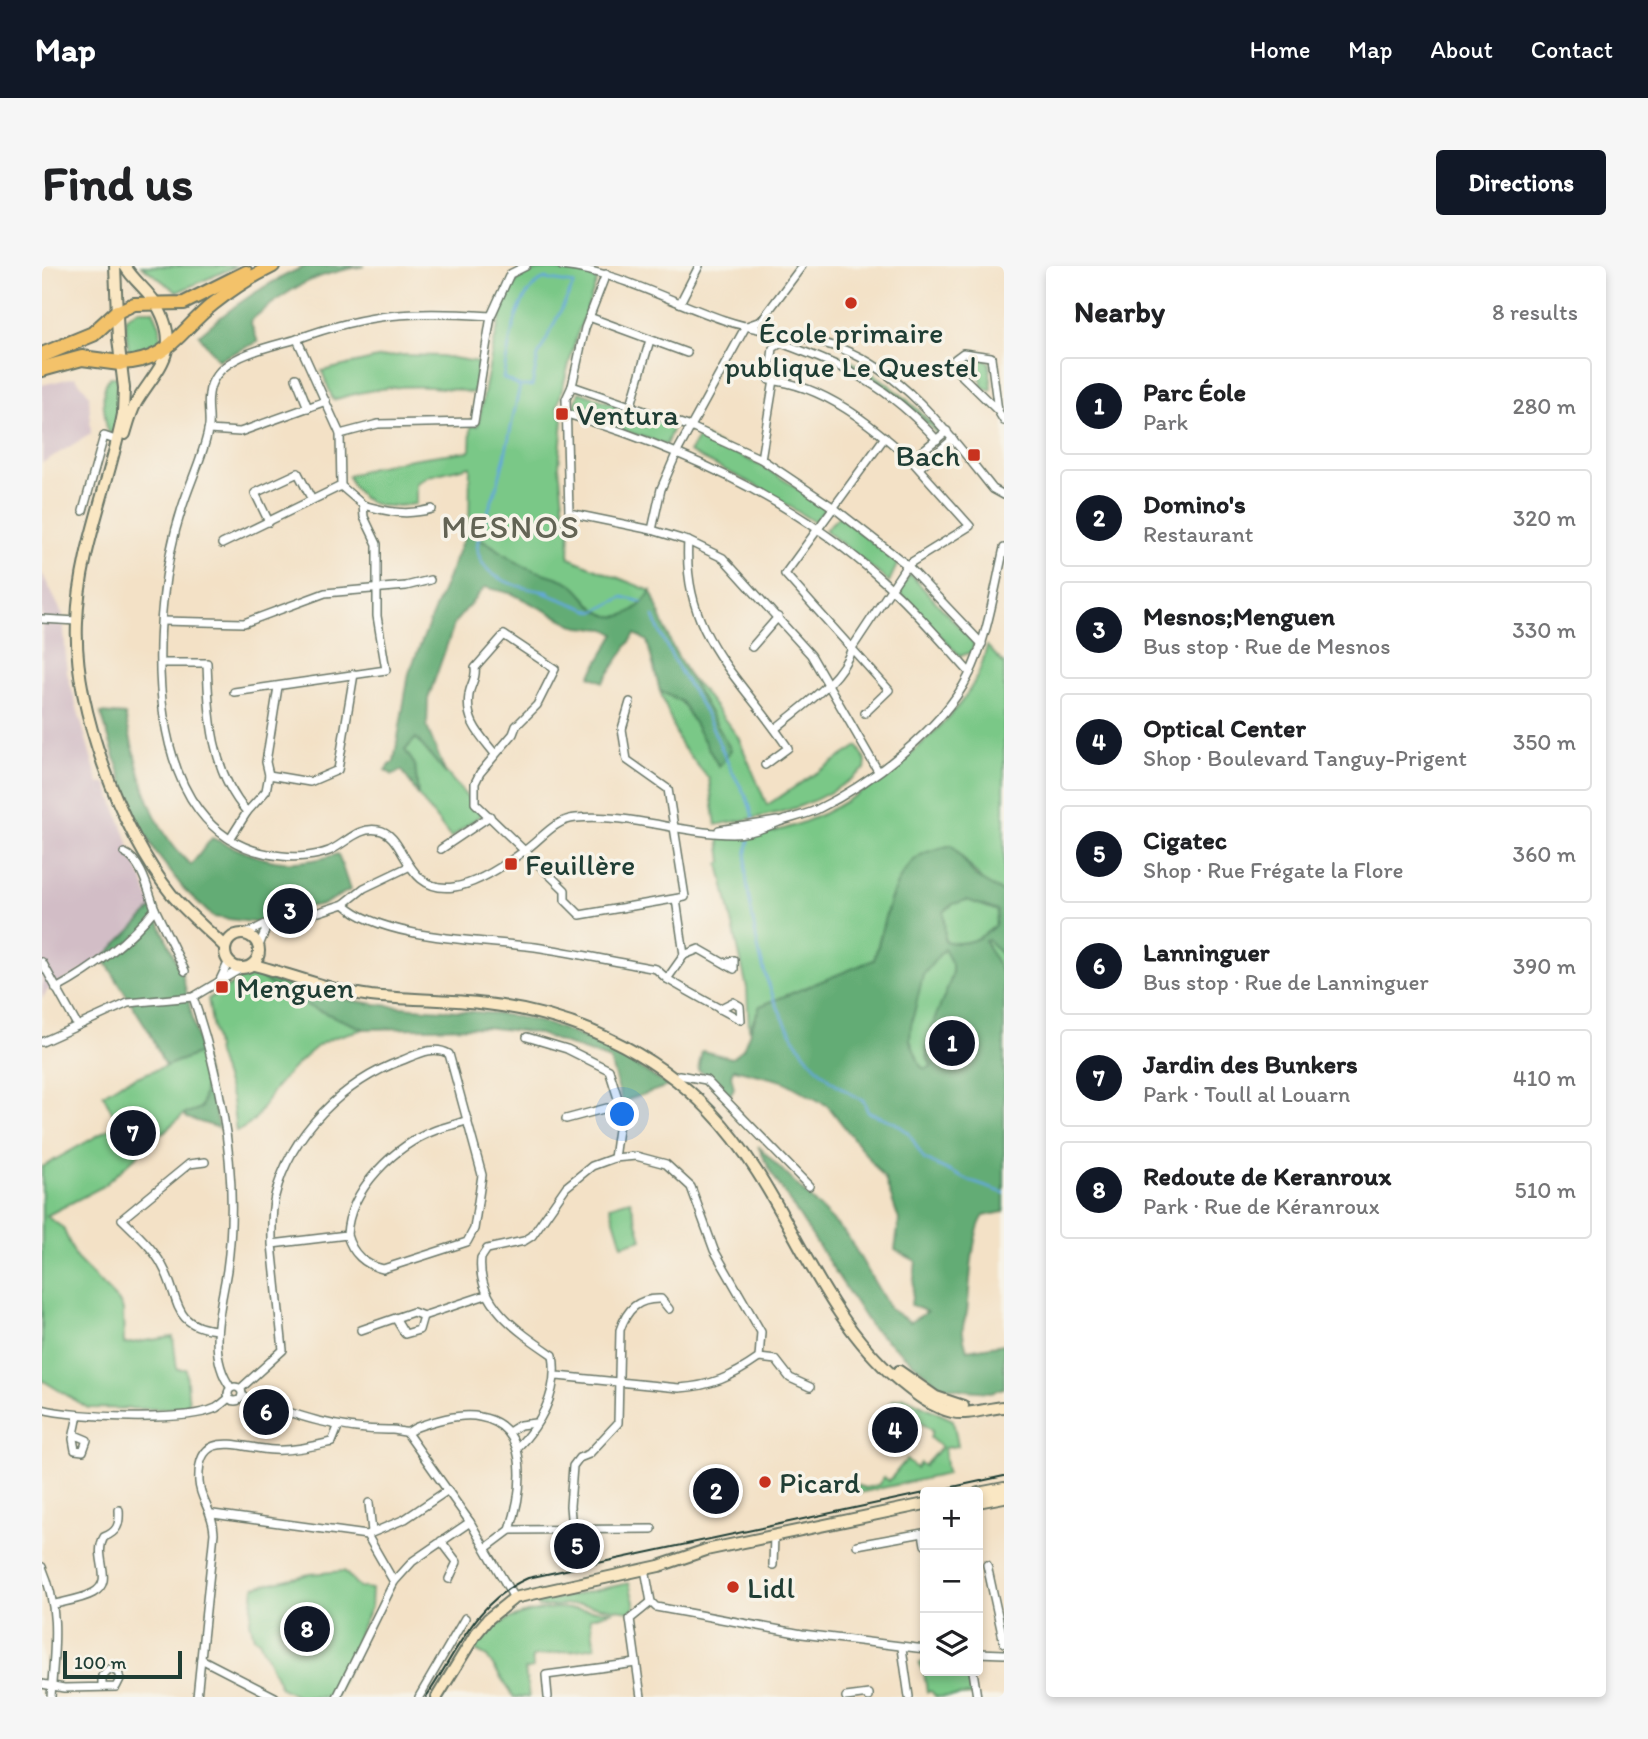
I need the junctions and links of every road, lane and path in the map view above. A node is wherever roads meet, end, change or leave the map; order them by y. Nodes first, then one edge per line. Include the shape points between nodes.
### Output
1 (115, 266) edge
2 (125, 266) edge
3 (259, 266) edge
4 (273, 266) edge
5 (526, 266) edge
6 (562, 266) edge
7 (699, 266) edge
8 (802, 266) edge
9 (606, 274) junction
10 (155, 302) junction
11 (680, 303) junction
12 (117, 312) junction
13 (491, 316) junction
14 (589, 317) junction
15 (746, 326) junction
16 (297, 338) junction
17 (650, 340) junction
18 (167, 349) junction
19 (687, 353) dead end
20 (42, 355) edge
21 (120, 363) junction
22 (42, 369) edge
23 (296, 378) dead end
24 (774, 380) junction
25 (572, 386) junction
26 (326, 401) junction
27 (631, 405) junction
28 (308, 408) junction
29 (998, 411) junction
30 (567, 414) junction
31 (1004, 421) edge
32 (691, 427) junction
33 (208, 430) junction
34 (947, 431) junction
35 (340, 434) junction
36 (885, 437) junction
37 (953, 439) junction
38 (937, 440) junction
39 (118, 441) junction
40 (677, 452) junction
41 (761, 459) junction
42 (911, 460) junction
43 (112, 466) junction
44 (919, 468) junction
45 (341, 486) junction
46 (1004, 495) edge
47 (312, 500) junction
48 (363, 505) junction
49 (834, 508) junction
50 (432, 509) dead end
51 (83, 511) dead end
52 (269, 522) junction
53 (817, 528) junction
54 (652, 530) junction
55 (688, 541) junction
56 (222, 544) dead end
57 (1004, 548) edge
58 (907, 565) junction
59 (430, 580) dead end
60 (379, 587) junction
61 (891, 589) junction
62 (778, 617) junction
63 (42, 619) edge
64 (76, 621) junction
65 (162, 621) junction
66 (982, 644) junction
67 (752, 647) dead end
68 (852, 648) junction
69 (162, 663) junction
70 (970, 673) junction
71 (354, 674) junction
72 (829, 682) junction
73 (278, 687) junction
74 (234, 692) dead end
75 (630, 702) dead end
76 (865, 713) dead end
77 (775, 730) junction
78 (495, 754) junction
79 (765, 765) dead end
80 (878, 771) junction
81 (269, 775) junction
82 (247, 813) junction
83 (490, 816) junction
84 (673, 827) junction
85 (230, 839) junction
86 (441, 849) dead end
87 (526, 851) junction
88 (124, 853) dead end
89 (408, 867) junction
90 (676, 900) junction
91 (344, 904) junction
92 (155, 909) junction
93 (267, 925) junction
94 (211, 932) junction
95 (246, 934) junction
96 (233, 936) junction
97 (225, 947) junction
98 (259, 949) junction
99 (684, 955) junction
100 (229, 961) junction
101 (42, 962) edge
102 (724, 963) dead end
103 (248, 966) junction
104 (185, 971) dead end
105 (293, 977) junction
106 (667, 979) junction
107 (220, 982) junction
108 (56, 989) junction
109 (193, 997) junction
110 (719, 1009) dead end
111 (77, 1025) junction
112 (527, 1037) dead end
113 (42, 1042) edge
114 (676, 1076) junction
115 (566, 1119) dead end
116 (468, 1120) junction
117 (618, 1120) junction
118 (614, 1158) junction
119 (205, 1162) dead end
120 (809, 1186) dead end
121 (778, 1209) junction
122 (347, 1234) junction
123 (272, 1244) junction
124 (486, 1295) junction
125 (669, 1309) dead end
126 (423, 1316) junction
127 (396, 1319) junction
128 (217, 1330) junction
129 (361, 1330) dead end
130 (759, 1358) junction
131 (556, 1377) junction
132 (620, 1382) junction
133 (810, 1387) dead end
134 (231, 1388) junction
135 (241, 1393) junction
136 (229, 1398) junction
137 (1004, 1400) edge
138 (935, 1401) junction
139 (1004, 1407) edge
140 (42, 1409) edge
141 (78, 1415) junction
142 (535, 1423) junction
143 (338, 1427) junction
144 (509, 1432) junction
145 (407, 1433) junction
146 (75, 1434) dead end
147 (518, 1447) junction
148 (1004, 1488) edge
149 (448, 1490) junction
150 (983, 1492) edge
151 (1004, 1497) edge
152 (983, 1501) edge
153 (369, 1503) dead end
154 (920, 1505) edge
155 (119, 1510) dead end
156 (213, 1514) junction
157 (470, 1522) junction
158 (572, 1528) junction
159 (652, 1529) dead end
160 (510, 1530) junction
161 (370, 1533) junction
162 (920, 1533) edge
163 (774, 1536) junction
164 (441, 1541) junction
165 (858, 1545) dead end
166 (486, 1548) junction
167 (773, 1565) dead end
168 (987, 1565) dead end
169 (42, 1567) edge
170 (645, 1569) junction
171 (449, 1579) dead end
172 (394, 1582) junction
173 (514, 1598) junction
174 (651, 1602) junction
175 (55, 1604) junction
176 (465, 1618) dead end
177 (1004, 1643) edge
178 (902, 1647) junction
179 (920, 1649) edge
180 (983, 1653) edge
181 (1004, 1654) edge
182 (201, 1659) junction
183 (636, 1663) junction
184 (974, 1676) edge
185 (42, 1684) edge
186 (102, 1686) dead end
187 (52, 1687) junction
188 (51, 1697) edge
189 (197, 1697) edge
190 (275, 1697) edge
191 (337, 1697) edge
192 (419, 1697) edge
193 (437, 1697) edge
194 (548, 1697) edge
195 (641, 1697) edge
196 (846, 1697) edge
197 (869, 1697) edge
198 (909, 1697) edge
199 (977, 1697) edge

1 - 12 street
2 - 10 street
3 - 10 main road via 184,303
4 - 18 main road via 213,304
5 - 13 street via 514,271
6 - 9 street
7 - 11 street
8 - 15 street via 761,321
9 - 11 street
9 - 14 street
10 - 12 main road
10 - 18 street via 165,321
11 - 15 street
12 - 20 highway via 93,334
12 - 21 street
13 - 16 street via 386,314 342,322
13 - 35 street via 474,422 378,424
14 - 17 street
14 - 25 street
15 - 32 street
15 - 34 street via 844,350 911,395
16 - 26 street
16 - 33 street via 244,356 218,374 208,395
17 - 19 street
17 - 27 street
18 - 21 main road via 138,362
18 - 43 street via 159,372 136,403
21 - 22 highway via 82,358
21 - 39 street via 124,388
23 - 28 street
24 - 36 street via 849,410
24 - 38 street via 769,380 768,372 773,348 781,343 871,380
24 - 41 street
25 - 27 street
25 - 30 street via 566,399
26 - 28 street
26 - 35 street
27 - 32 street
28 - 33 street via 240,432
29 - 29 street via 956,370 955,359 963,353 991,357
29 - 31 street
30 - 40 street
30 - 54 street via 569,513
32 - 40 street
32 - 41 street
33 - 65 street via 177,524
34 - 37 street
34 - 38 street
35 - 45 street
36 - 42 street
36 - 49 street
37 - 44 street
37 - 46 street via 993,489
38 - 42 street
39 - 43 street
39 - 51 street via 104,436
40 - 53 street via 763,494
40 - 54 street
41 - 49 street
42 - 44 street
43 - 64 street
44 - 58 street via 970,526
45 - 47 street
45 - 48 street
47 - 52 street
47 - 52 street via 298,473 255,493
48 - 50 street via 394,513
48 - 60 street via 377,544
49 - 53 street
49 - 58 street
52 - 56 street
53 - 61 street
53 - 68 street via 785,574
54 - 55 street
55 - 62 street via 723,558
55 - 77 street via 691,595 700,625
57 - 66 street
58 - 61 street
58 - 66 street
59 - 60 street
60 - 65 street via 325,593 244,623
60 - 71 street via 377,616 386,670
61 - 68 street
61 - 70 street
62 - 67 street
62 - 72 street
63 - 64 street
64 - 94 street via 83,690 122,813 173,896
65 - 69 street
66 - 70 street
68 - 72 street via 849,659
68 - 76 street via 889,690
69 - 82 street via 208,663 209,712 221,771 230,793
69 - 85 street via 165,724 177,775 209,825
70 - 80 street via 936,722
71 - 73 street
71 - 81 street via 338,770 310,782
72 - 77 street
72 - 80 street
73 - 74 street
73 - 81 street via 265,762
75 - 84 street via 622,729 627,760 668,789
77 - 79 street via 788,748
78 - 78 street via 537,705 555,669 504,635 475,668 477,677 469,692 469,721
78 - 83 street via 475,783 475,803
80 - 84 street via 816,809 783,821 712,832
81 - 82 street via 266,791
82 - 85 street
83 - 86 street
83 - 87 street
84 - 87 street via 576,818 554,825
84 - 90 street via 685,897
85 - 89 street via 281,856 303,856 328,851 374,829 393,837
87 - 89 street via 456,887 438,887
87 - 90 street via 565,890 565,900 580,915
88 - 92 street via 143,876
89 - 91 street via 364,888
90 - 99 street
91 - 93 street via 279,917
91 - 106 street via 356,916 432,937 535,947 656,970
92 - 104 street
92 - 108 street via 134,935
93 - 95 street
93 - 98 street
94 - 96 street
94 - 97 street
95 - 96 street
95 - 98 street
96 - 97 street
97 - 100 street
98 - 103 street
98 - 105 street
99 - 102 street via 699,949
99 - 106 street
100 - 103 street
100 - 107 street
101 - 108 street
103 - 105 street
103 - 107 street
105 - 114 street via 370,996 485,1003 542,1013 604,1036
106 - 110 street
107 - 109 street
108 - 111 street
109 - 111 street via 128,1003
109 - 128 street via 222,1108 230,1171 231,1243
111 - 113 street
112 - 117 street via 567,1049 610,1070 621,1108
114 - 120 street via 706,1080
114 - 121 street via 735,1141
115 - 117 street via 607,1108
116 - 122 street via 405,1146 378,1170 355,1206
116 - 122 street via 482,1175 477,1217 467,1242 383,1269 370,1266 350,1246
116 - 123 street via 452,1061 442,1050 388,1065 348,1090 319,1115 296,1149 275,1196
117 - 118 street
118 - 124 street via 576,1176 532,1236 487,1249 480,1266
118 - 130 street via 652,1158 679,1172 691,1187 714,1250 761,1332
119 - 128 street via 189,1164 122,1219 161,1262 182,1317 200,1329
121 - 138 street via 852,1322 875,1350
121 - 138 street via 838,1315 886,1369 917,1396
122 - 123 street
123 - 135 street via 283,1350
124 - 126 street
124 - 131 street via 516,1330 553,1354
125 - 132 street via 661,1299 651,1299 631,1308 624,1318
126 - 127 street via 414,1312
126 - 127 street via 419,1330 405,1334
127 - 129 street
128 - 134 street via 218,1365
130 - 132 street via 719,1382 699,1387
130 - 133 street via 776,1360 790,1378
131 - 132 street
131 - 142 street via 545,1413
132 - 158 street via 618,1423 573,1466
134 - 135 street
134 - 136 street
135 - 136 street via 236,1401
135 - 143 street via 301,1418
136 - 141 street via 215,1408 170,1415
137 - 138 street via 961,1406
138 - 139 street via 961,1413
140 - 141 street
141 - 146 street
142 - 144 street
142 - 147 street
143 - 145 street
143 - 156 street via 332,1442 302,1448 216,1445 203,1459 200,1472 200,1486
144 - 145 street via 480,1417 463,1417
144 - 147 street
145 - 149 street
147 - 160 street via 518,1484
148 - 150 street
149 - 157 street
149 - 161 street via 405,1519
151 - 152 street
153 - 161 street
154 - 163 street
155 - 175 street via 120,1522 114,1533 104,1537 98,1552 103,1584 94,1593
156 - 161 street
156 - 182 street
157 - 164 street
157 - 166 street
158 - 159 street
158 - 160 street
160 - 166 street
161 - 172 street
162 - 165 street
163 - 167 street
163 - 170 street
164 - 171 street via 457,1562
164 - 172 street
166 - 173 street
168 - 177 street
169 - 175 street
170 - 173 street
170 - 174 street
172 - 191 street
173 - 193 street via 475,1635
174 - 178 street via 656,1607 802,1634
174 - 183 street via 630,1619
175 - 187 street
176 - 192 street
178 - 179 street
178 - 198 street
180 - 181 street
182 - 189 street
182 - 190 street
183 - 194 street via 546,1675
183 - 195 street
184 - 199 street
185 - 187 street
186 - 187 street
187 - 188 street
196 - 197 street

